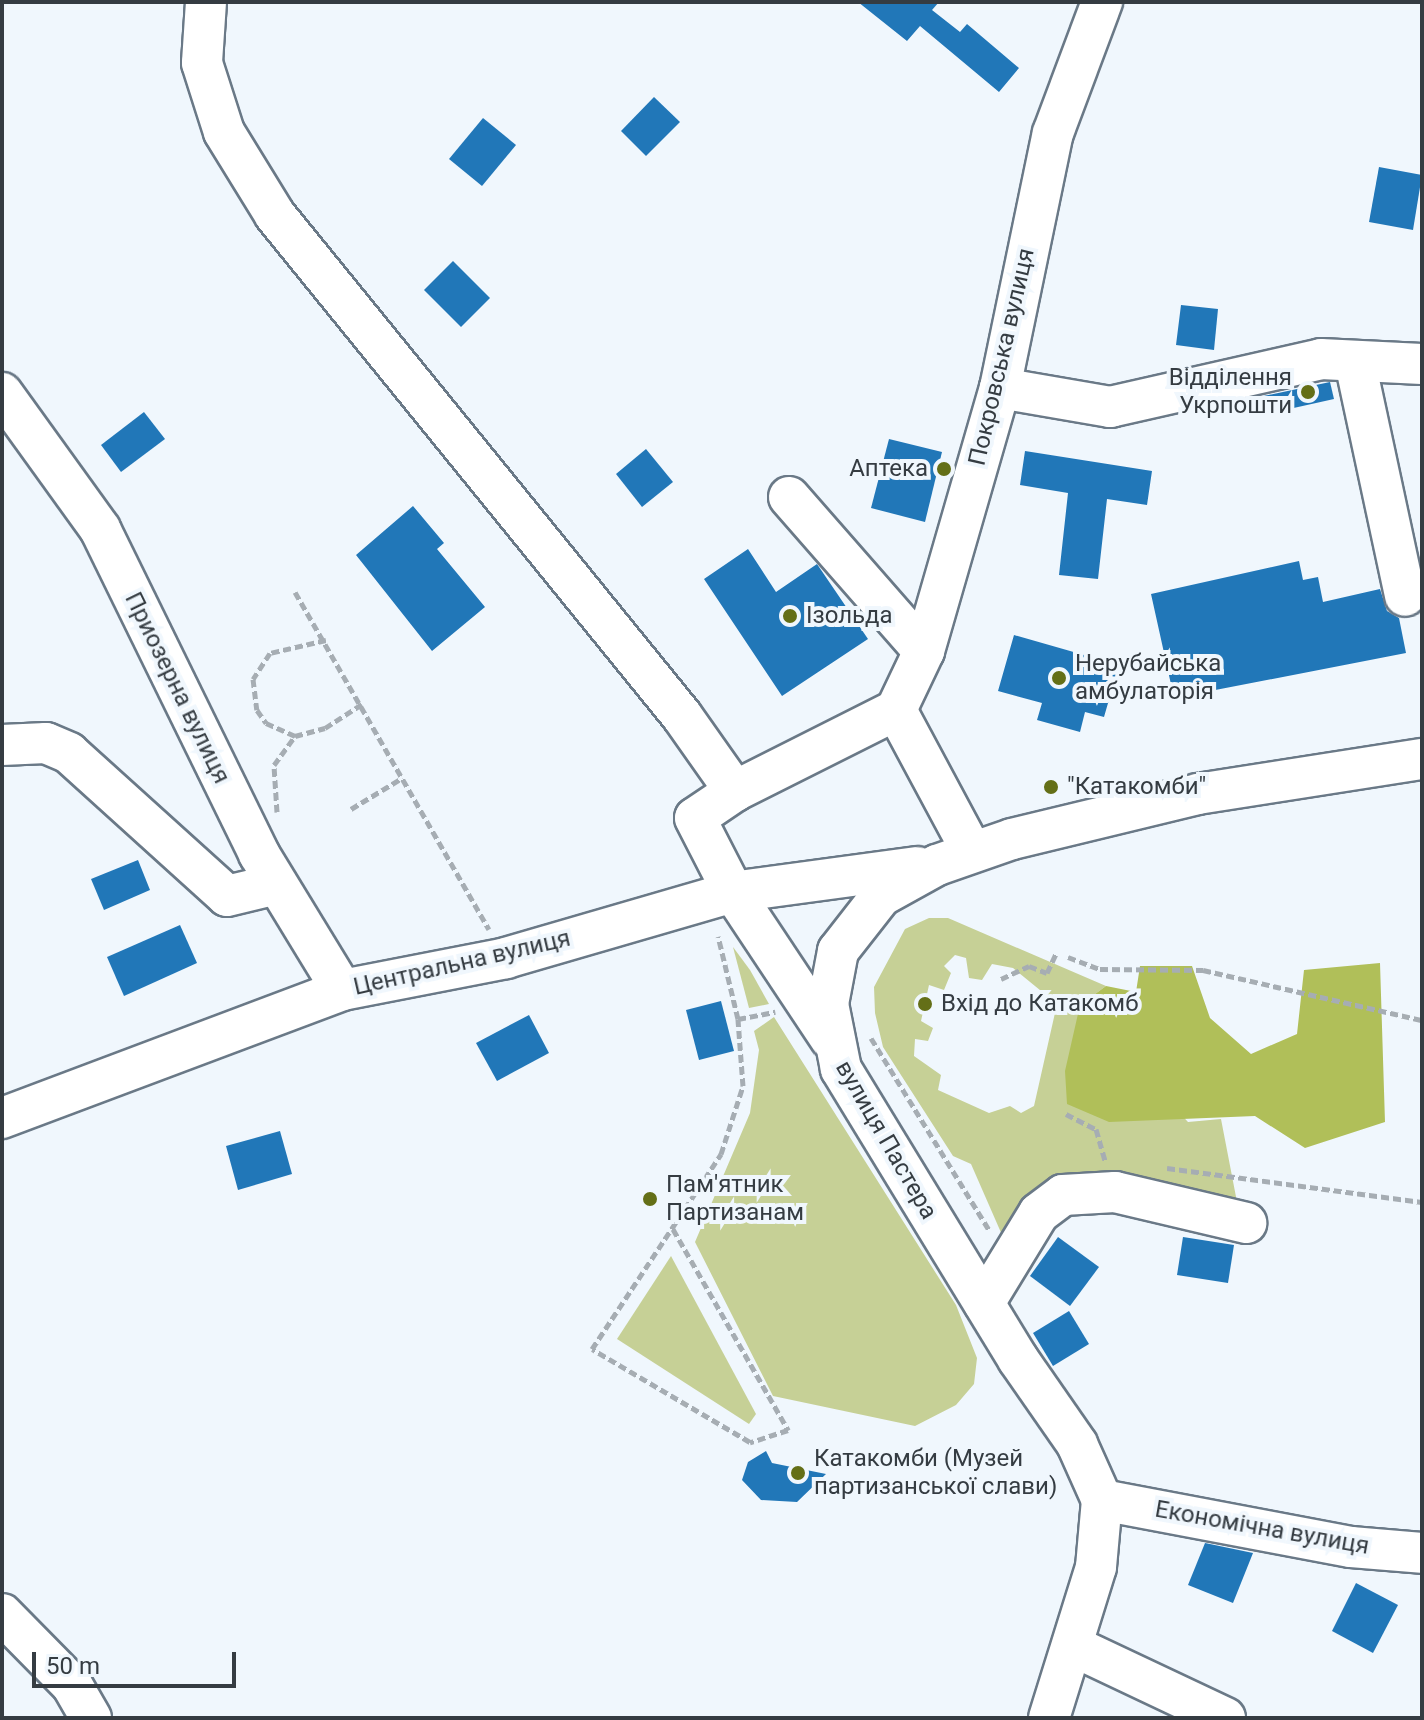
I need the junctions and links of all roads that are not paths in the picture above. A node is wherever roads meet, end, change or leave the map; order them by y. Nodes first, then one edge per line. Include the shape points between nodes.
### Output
1 (206, 2) edge
2 (1102, 2) edge
3 (1355, 362) junction
4 (1422, 364) edge
5 (1000, 388) junction
6 (2, 393) edge
7 (789, 497) dead end
8 (1405, 596) dead end
9 (924, 651) junction
10 (896, 710) junction
11 (2, 745) edge
12 (1422, 759) edge
13 (735, 791) junction
14 (954, 858) junction
15 (277, 884) junction
16 (733, 892) junction
17 (342, 990) junction
18 (849, 1036) junction
19 (2, 1118) edge
20 (1246, 1223) dead end
21 (984, 1303) junction
22 (1102, 1500) junction
23 (1422, 1553) edge
24 (2, 1614) edge
25 (1075, 1647) junction
26 (91, 1718) edge
27 (1049, 1718) edge
28 (1225, 1718) edge

1 - 13 street via 202,63 224,132 275,215 682,716
2 - 5 street, Покровська вулиця via 1053,133
3 - 4 street
3 - 5 street via 1321,359 1110,407
3 - 8 street
5 - 9 street, Покровська вулиця
6 - 15 street, Приозерна вулиця via 100,529
7 - 9 street
9 - 10 street, Покровська вулиця
10 - 13 street
10 - 14 street
11 - 15 street via 46,743 69,753 227,896
12 - 14 street, вулиця Пастера via 1198,794
13 - 16 street via 695,818
14 - 16 street, Центральна вулиця
14 - 18 street, вулиця Пастера via 881,896 856,920 830,978
15 - 17 street, Приозерна вулиця
16 - 17 street, Центральна вулиця via 506,958
16 - 18 street
17 - 19 street, Центральна вулиця
18 - 21 street, вулиця Пастера via 841,1069
20 - 21 street via 1091,1190 1063,1195 1039,1213
21 - 22 street, вулиця Пастера via 1077,1444
22 - 23 street, Економічна вулиця via 1351,1547
22 - 25 street, вулиця Пастера via 1096,1567
24 - 26 street via 72,1685
25 - 27 street, вулиця Пастера
25 - 28 street

